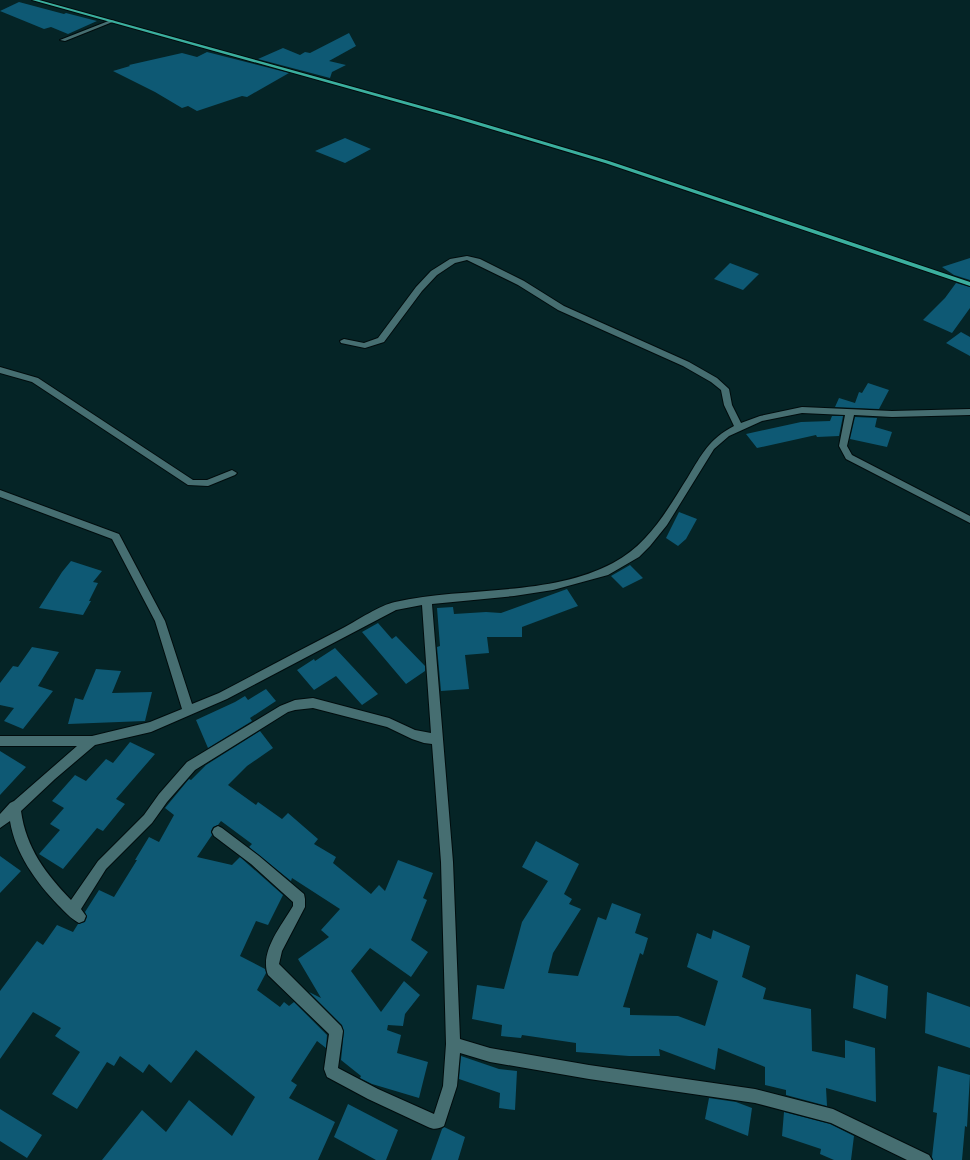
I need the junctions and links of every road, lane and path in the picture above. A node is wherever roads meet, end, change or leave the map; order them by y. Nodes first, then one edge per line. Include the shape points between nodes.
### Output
1 (34, 0) edge
2 (113, 20) junction
3 (63, 40) dead end
4 (970, 284) edge
5 (344, 341) dead end
6 (0, 370) edge
7 (970, 412) edge
8 (850, 413) junction
9 (740, 427) junction
10 (232, 474) dead end
11 (0, 493) edge
12 (970, 520) edge
13 (427, 600) junction
14 (188, 711) junction
15 (436, 733) junction
16 (0, 741) edge
17 (92, 741) junction
18 (14, 807) junction
19 (0, 822) edge
20 (218, 832) dead end
21 (453, 1044) junction
22 (924, 1160) edge

1 - 2 main road
2 - 3 street
2 - 4 main road via 607,162
5 - 9 street via 364,346 380,340 434,273 453,261 467,258 521,283 561,308 686,364 714,380 724,389 728,405
6 - 10 street via 34,380 191,483 208,483
7 - 8 street
8 - 9 street via 802,410 760,419
8 - 12 street via 843,446 849,457
9 - 13 street via 726,434 711,447 660,528 642,548 618,565 586,578 553,586
11 - 14 street via 116,537 160,621
13 - 14 street via 386,609 236,689
13 - 15 street
14 - 17 street via 151,728
15 - 18 street via 424,738 389,723 313,703 284,709 191,766 148,818 102,865 73,910 52,890 31,862 17,827
15 - 21 street via 447,862
16 - 17 street
17 - 18 street
18 - 19 street
20 - 21 street via 255,860 299,899 299,907 270,965 272,970 335,1030 331,1070 334,1074 436,1122 440,1118 450,1086
21 - 22 street via 490,1055 582,1071 755,1096 833,1116

